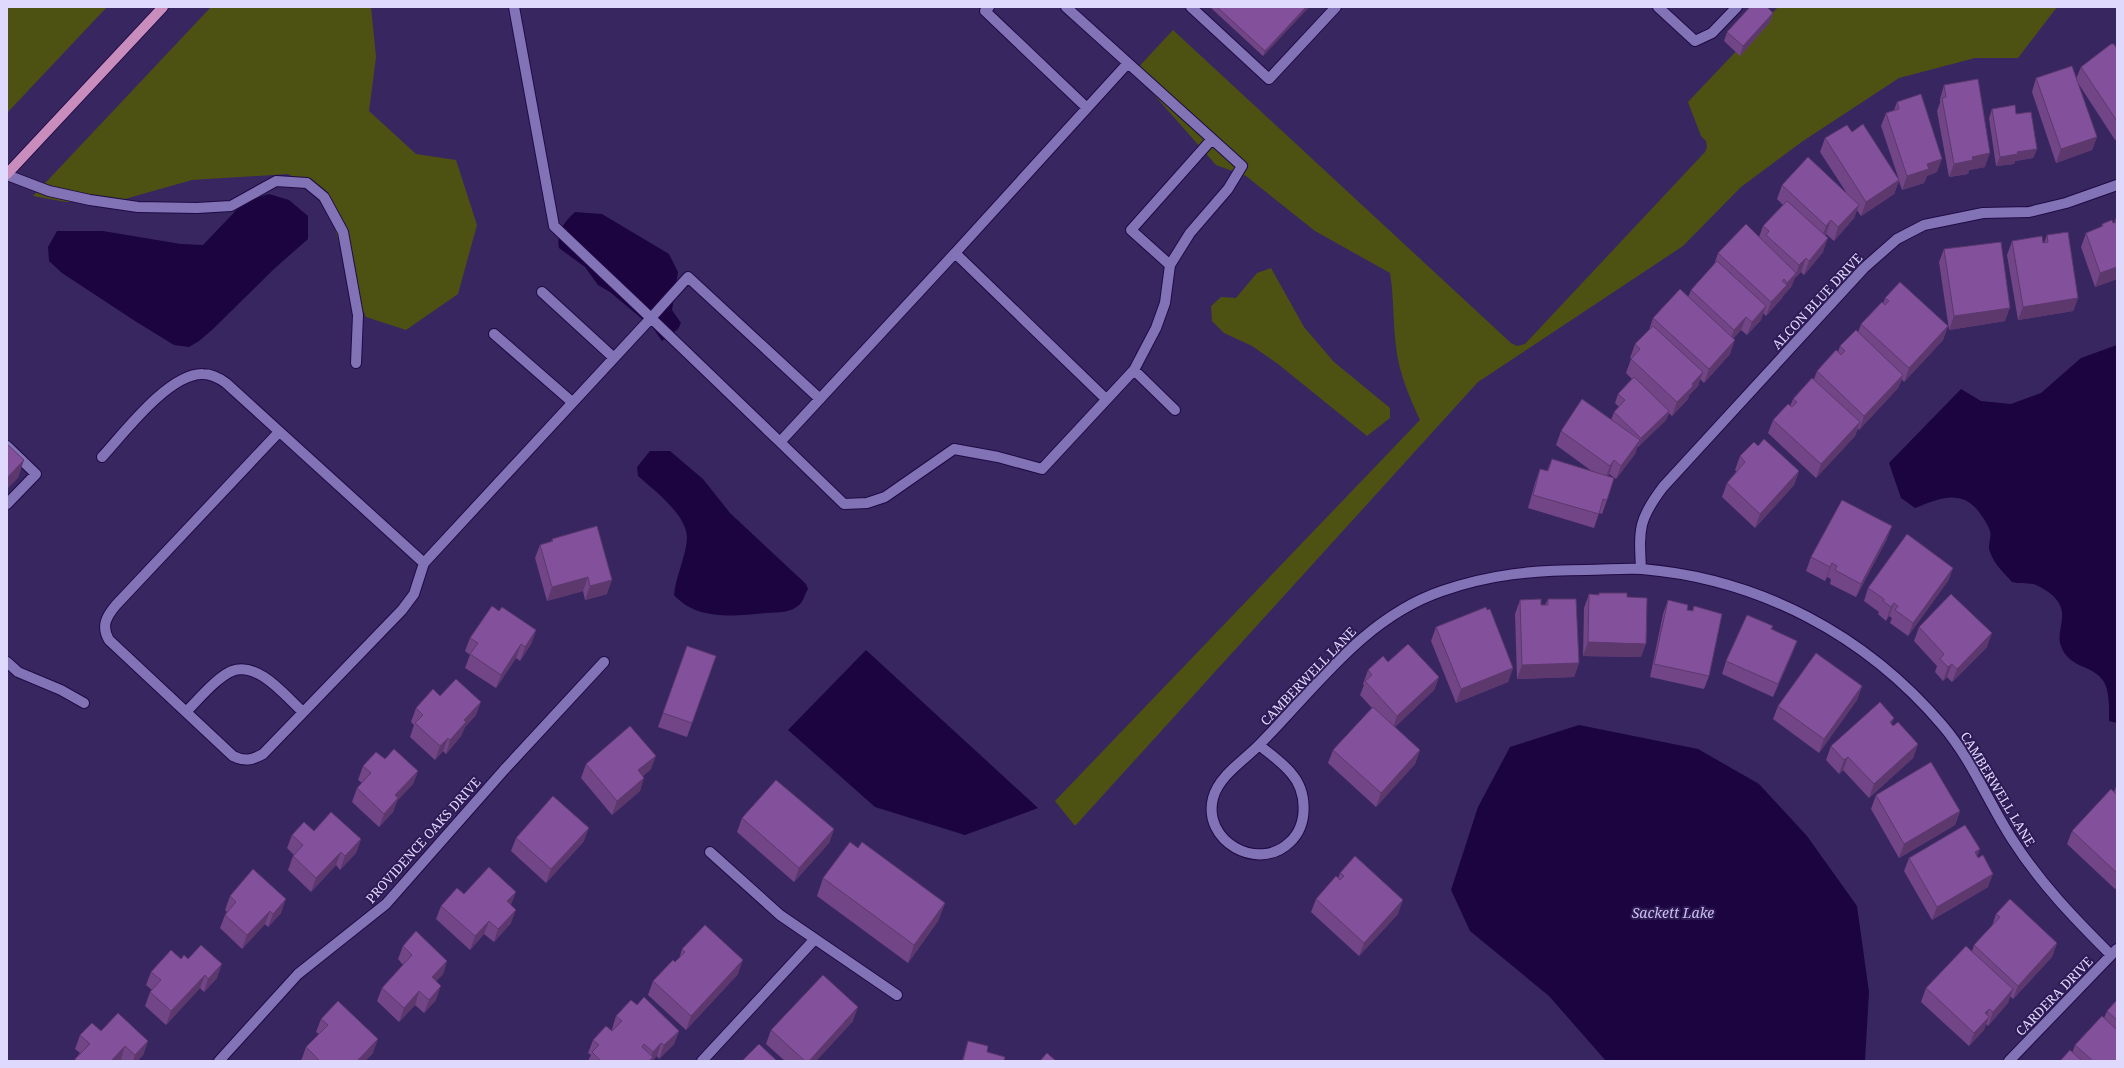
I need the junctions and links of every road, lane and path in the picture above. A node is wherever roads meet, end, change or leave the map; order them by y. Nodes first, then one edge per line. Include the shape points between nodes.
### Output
1 (163, 7) edge
2 (514, 7) edge
3 (989, 7) edge
4 (1066, 7) edge
5 (1191, 7) edge
6 (1336, 7) edge
7 (1658, 7) edge
8 (1737, 7) edge
9 (1128, 63) junction
10 (1087, 108) junction
11 (1212, 139) junction
12 (7, 175) edge
13 (2117, 185) edge
14 (955, 253) junction
15 (1170, 265) junction
16 (542, 292) dead end
17 (651, 318) junction
18 (494, 334) dead end
19 (614, 358) junction
20 (356, 363) dead end
21 (1134, 370) junction
22 (820, 399) junction
23 (1106, 399) junction
24 (572, 402) junction
25 (1175, 410) dead end
26 (279, 432) junction
27 (780, 442) junction
28 (7, 446) edge
29 (102, 457) dead end
30 (7, 504) edge
31 (424, 563) junction
32 (1641, 569) junction
33 (7, 662) edge
34 (604, 662) dead end
35 (84, 703) dead end
36 (186, 712) junction
37 (303, 712) junction
38 (1259, 745) junction
39 (710, 852) dead end
40 (814, 940) junction
41 (2114, 952) edge
42 (897, 995) dead end
43 (219, 1061) edge
44 (702, 1061) edge
45 (2009, 1061) edge

1 - 12 main road
2 - 17 street via 554,226
3 - 10 street via 985,11
4 - 9 street
5 - 6 street via 1269,79
7 - 8 street via 1694,41 1712,33
9 - 10 street
9 - 11 street
10 - 14 street
11 - 15 street via 1242,166 1228,189 1190,233
11 - 15 street via 1131,230
12 - 20 street via 49,191 138,207 231,206 276,181 307,183 324,197 343,232 358,315
13 - 32 street, ALCON BLUE DRIVE via 2066,203 2029,212 1983,213 1924,225 1897,239 1843,290 1663,488 1647,509 1639,534
14 - 22 street
14 - 23 street
15 - 21 street via 1164,304 1156,328
16 - 19 street
17 - 19 street
17 - 22 street via 688,276
17 - 27 street
18 - 24 street
19 - 24 street
21 - 23 street
21 - 25 street
22 - 27 street
23 - 27 street via 1042,469 954,449 885,497 867,504 844,504
24 - 31 street
26 - 29 street via 216,376 193,375 179,380 160,394
26 - 31 street
26 - 36 street via 116,605 104,622 109,640
28 - 30 street via 36,474
31 - 37 street via 414,594 402,610
32 - 38 street, CAMBERWELL LANE via 1533,570 1491,577 1427,596 1361,638
32 - 41 street, CAMBERWELL LANE via 1736,586 1774,600 1830,630 1881,666 1944,727 1960,748 2010,836 2037,876 2064,909
33 - 35 street via 18,672
34 - 43 street, PROVIDENCE OAKS DRIVE via 504,770 386,904 298,974
36 - 37 street via 221,678 232,671 242,669 265,678
36 - 37 street via 233,756 242,761 252,760 263,754
38 - 38 street, CAMBERWELL LANE via 1219,784 1213,798 1212,812 1215,825 1224,840 1233,848 1261,854 1275,852 1289,843 1298,832 1304,817 1303,799 1298,782 1290,771
39 - 40 street via 780,915
40 - 42 street
40 - 44 street
41 - 45 street, CARDERA DRIVE

